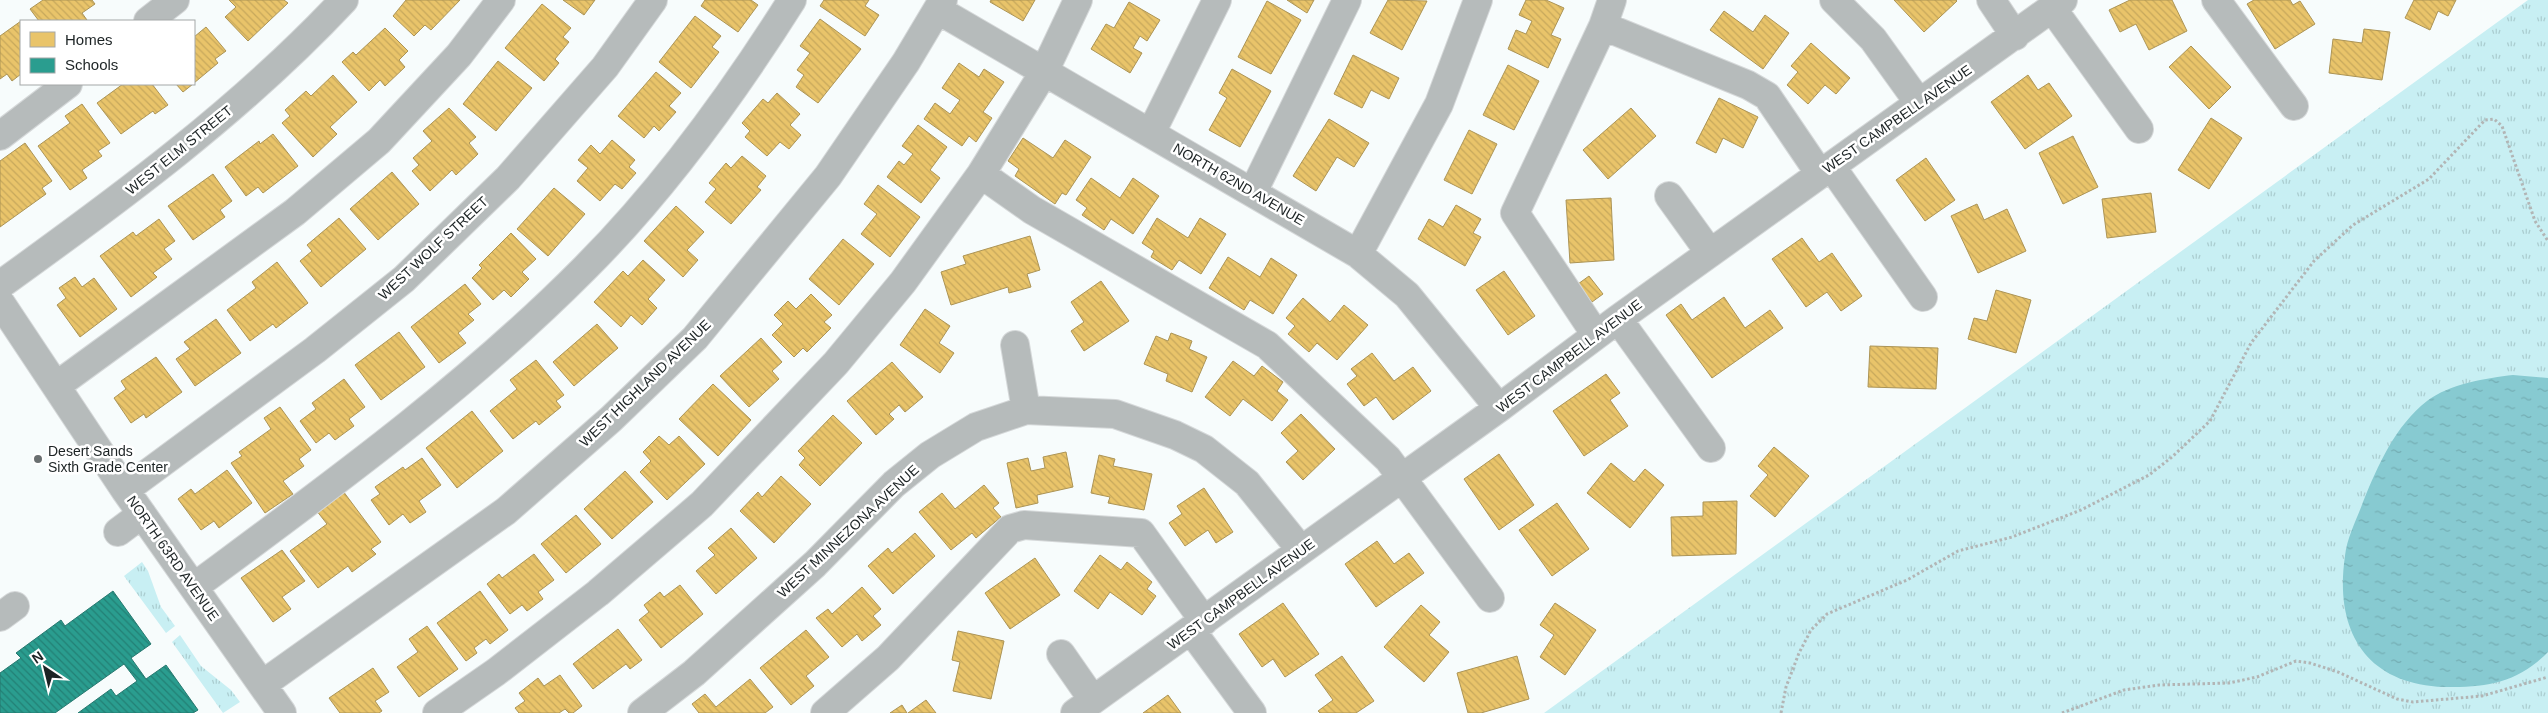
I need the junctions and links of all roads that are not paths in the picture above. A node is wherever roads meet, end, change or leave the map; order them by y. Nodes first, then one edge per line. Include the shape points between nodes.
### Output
1 (175, 0) edge
2 (344, 0) edge
3 (501, 0) edge
4 (653, 0) edge
5 (792, 0) edge
6 (1078, 0) edge
7 (1217, 0) edge
8 (1346, 0) edge
9 (1478, 0) edge
10 (1612, 0) edge
11 (1834, 0) edge
12 (1991, 0) edge
13 (2216, 0) edge
14 (2057, 4) edge
15 (940, 5) edge
16 (149, 20) edge
17 (1602, 26) junction
18 (2015, 36) junction
19 (1044, 72) junction
20 (67, 85) edge
21 (1919, 103) junction
22 (2294, 106) dead end
23 (2138, 129) dead end
24 (1151, 133) junction
25 (0, 136) edge
26 (1826, 170) junction
27 (981, 174) junction
28 (1253, 192) junction
29 (1670, 196) dead end
30 (1710, 253) junction
31 (1358, 254) junction
32 (0, 285) edge
33 (1924, 297) dead end
34 (0, 302) edge
35 (1607, 327) junction
36 (1015, 345) dead end
37 (56, 386) junction
38 (1499, 408) junction
39 (1026, 410) junction
40 (1712, 448) dead end
41 (1403, 477) junction
42 (125, 490) junction
43 (142, 514) junction
44 (118, 532) dead end
45 (1301, 550) junction
46 (194, 587) junction
47 (1490, 598) dead end
48 (1197, 626) junction
49 (1061, 654) dead end
50 (263, 684) junction
51 (1084, 706) edge
52 (282, 713) edge
53 (437, 713) edge
54 (642, 713) edge
55 (825, 713) edge
56 (1252, 713) edge

1 - 16 street
2 - 32 street, WEST ELM STREET via 303,44 188,144 111,205
3 - 37 street via 459,55 379,141 295,212
4 - 42 street, WEST WOLF STREET via 605,67 508,178 404,279 315,350
5 - 46 street via 708,126 625,226 585,268 460,385
6 - 19 street
7 - 24 street
8 - 28 street
9 - 31 street via 1439,104
10 - 17 street
11 - 21 street via 1873,39
12 - 18 street
13 - 22 street
14 - 18 street, WEST CAMPBELL AVENUE
14 - 23 street
15 - 19 street, NORTH 62ND AVENUE
15 - 50 street, WEST HIGHLAND AVENUE via 828,176 695,338 611,419 506,511
17 - 26 street via 1748,85 1767,96
17 - 35 street via 1515,213
18 - 21 street, WEST CAMPBELL AVENUE
19 - 24 street, NORTH 62ND AVENUE
19 - 27 street
20 - 25 street
21 - 26 street, WEST CAMPBELL AVENUE
24 - 28 street, NORTH 62ND AVENUE
26 - 30 street, WEST CAMPBELL AVENUE
26 - 33 street
27 - 41 street via 1032,210 1267,345 1352,424
27 - 53 street via 903,282 836,363 702,504 598,594
28 - 31 street, NORTH 62ND AVENUE
29 - 30 street
30 - 35 street, WEST CAMPBELL AVENUE
31 - 38 street, NORTH 62ND AVENUE via 1407,295
34 - 37 street, NORTH 63RD AVENUE
35 - 38 street, WEST CAMPBELL AVENUE
35 - 40 street
36 - 39 street
37 - 42 street, NORTH 63RD AVENUE
38 - 41 street, WEST CAMPBELL AVENUE
39 - 45 street, WEST MINNEZONA AVENUE via 1115,414 1204,449 1247,483
39 - 54 street, WEST MINNEZONA AVENUE via 976,428 930,455 894,484 815,564 694,673
41 - 45 street, WEST CAMPBELL AVENUE
41 - 47 street
42 - 43 street, NORTH 63RD AVENUE
43 - 44 street
43 - 46 street, NORTH 63RD AVENUE
45 - 48 street, WEST CAMPBELL AVENUE
46 - 50 street, NORTH 63RD AVENUE
48 - 51 street, WEST CAMPBELL AVENUE
48 - 55 street via 1141,533 1024,525 1010,529 888,658
48 - 56 street
49 - 51 street
50 - 52 street, NORTH 63RD AVENUE

